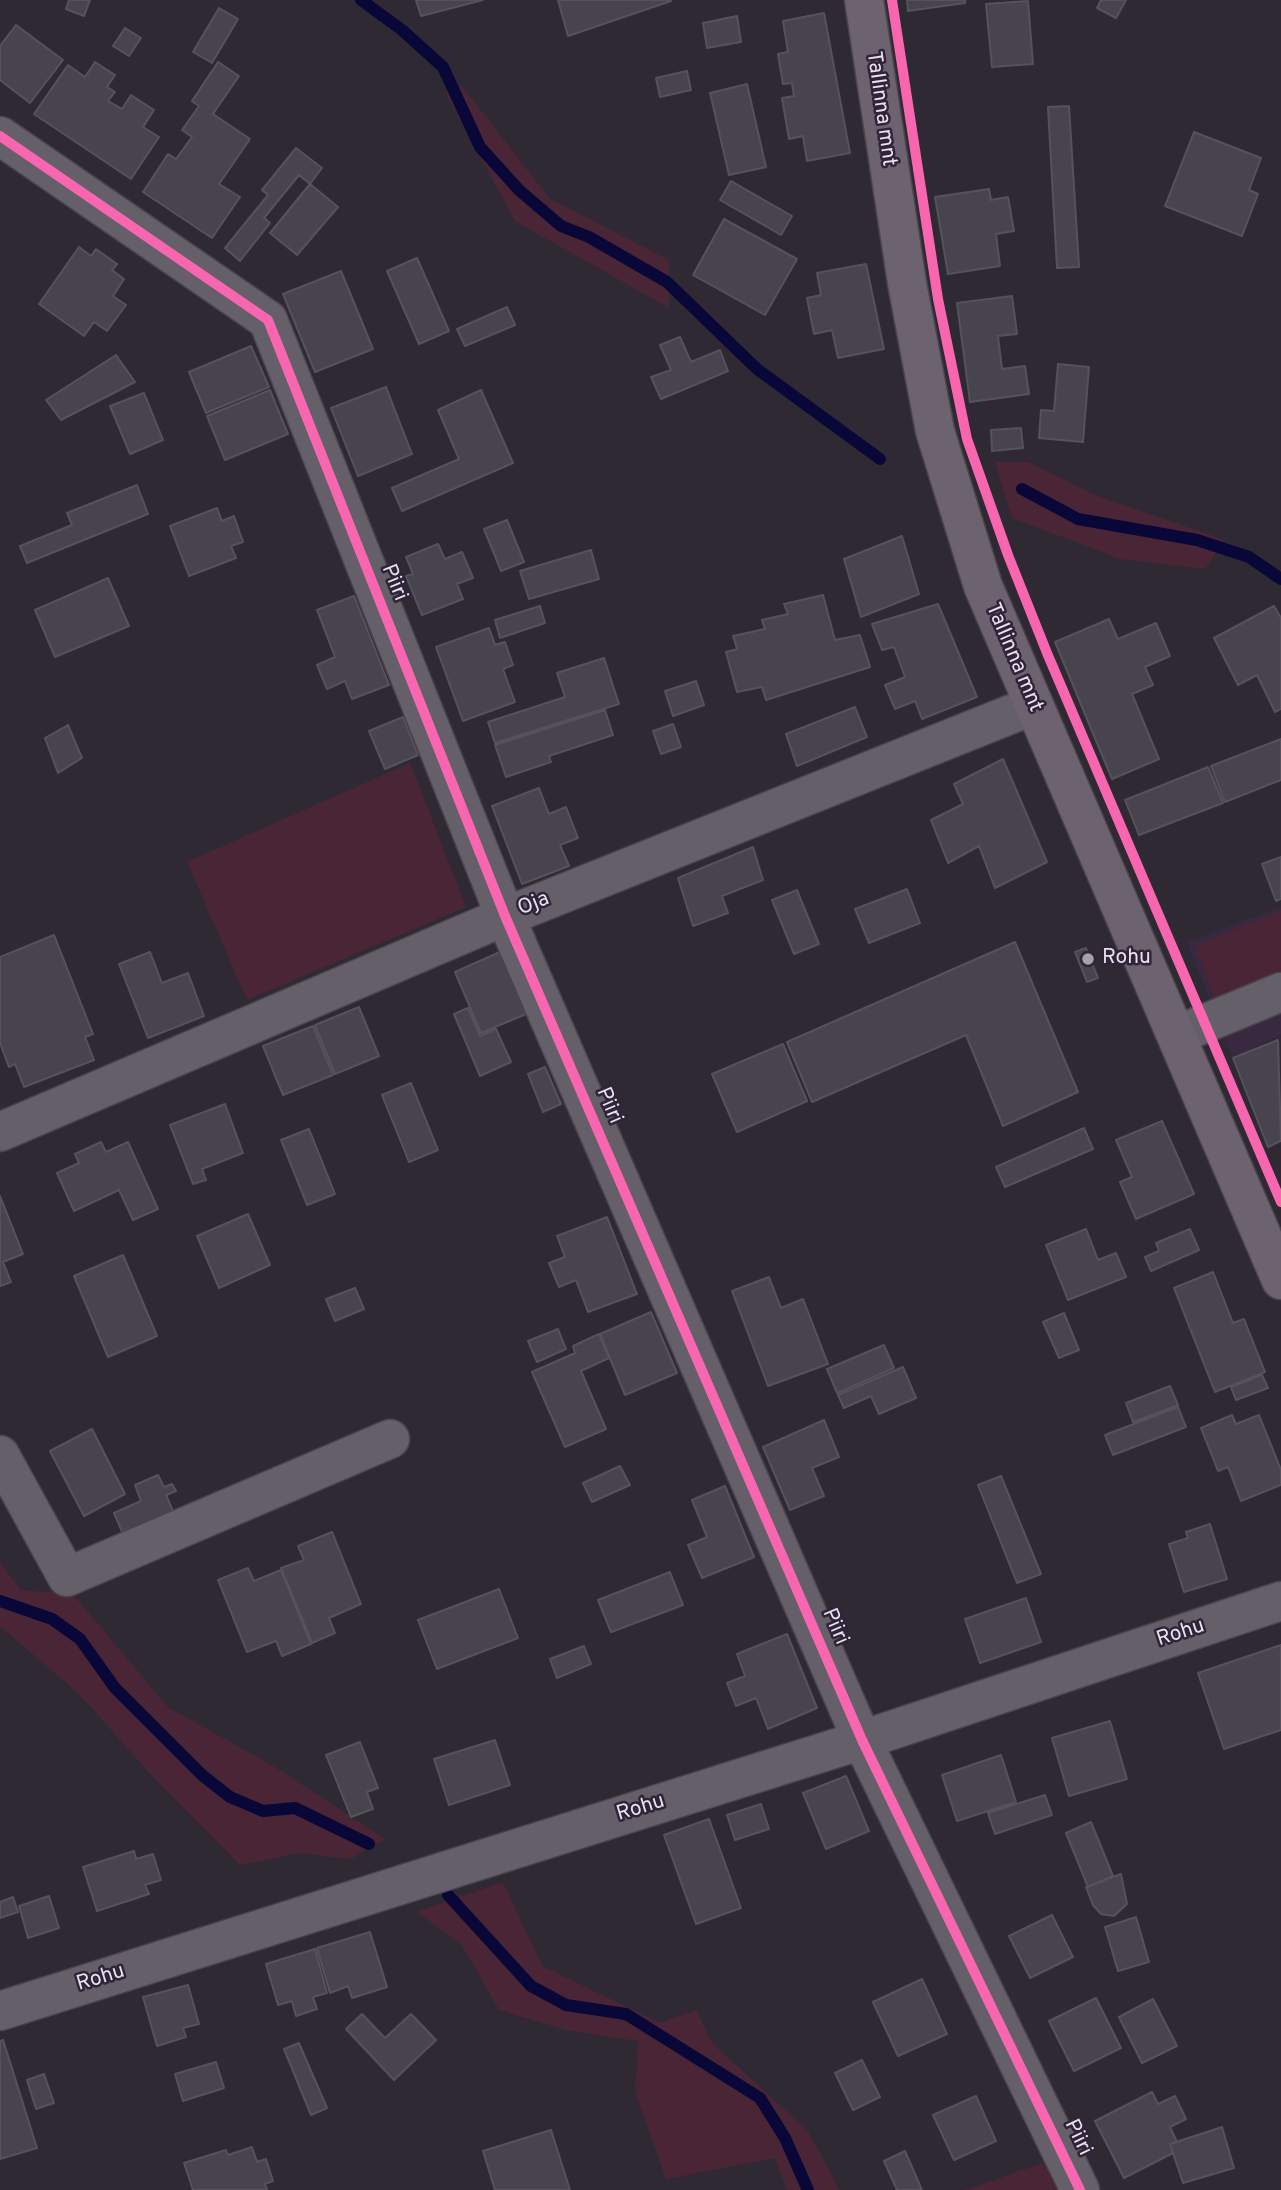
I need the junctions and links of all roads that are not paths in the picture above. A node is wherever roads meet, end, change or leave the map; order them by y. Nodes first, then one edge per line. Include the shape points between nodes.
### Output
1 (864, 0) edge
2 (0, 136) edge
3 (1034, 705) junction
4 (505, 916) junction
5 (1281, 992) edge
6 (1177, 1035) junction
7 (0, 1132) edge
8 (1278, 1267) edge
9 (390, 1439) dead end
10 (0, 1455) edge
11 (1281, 1601) edge
12 (862, 1740) junction
13 (0, 2011) edge
14 (1080, 2190) edge

1 - 3 main road, Tallinna mnt via 904,270 935,431 982,586
2 - 4 street, Piiri via 268,320
3 - 4 street, Oja
3 - 6 main road, Tallinna mnt
4 - 7 street, Oja
4 - 12 street, Piiri
5 - 6 street
6 - 8 main road, Tallinna mnt
9 - 10 street via 66,1577
11 - 12 street, Rohu
12 - 13 street, Rohu
12 - 14 street, Piiri

